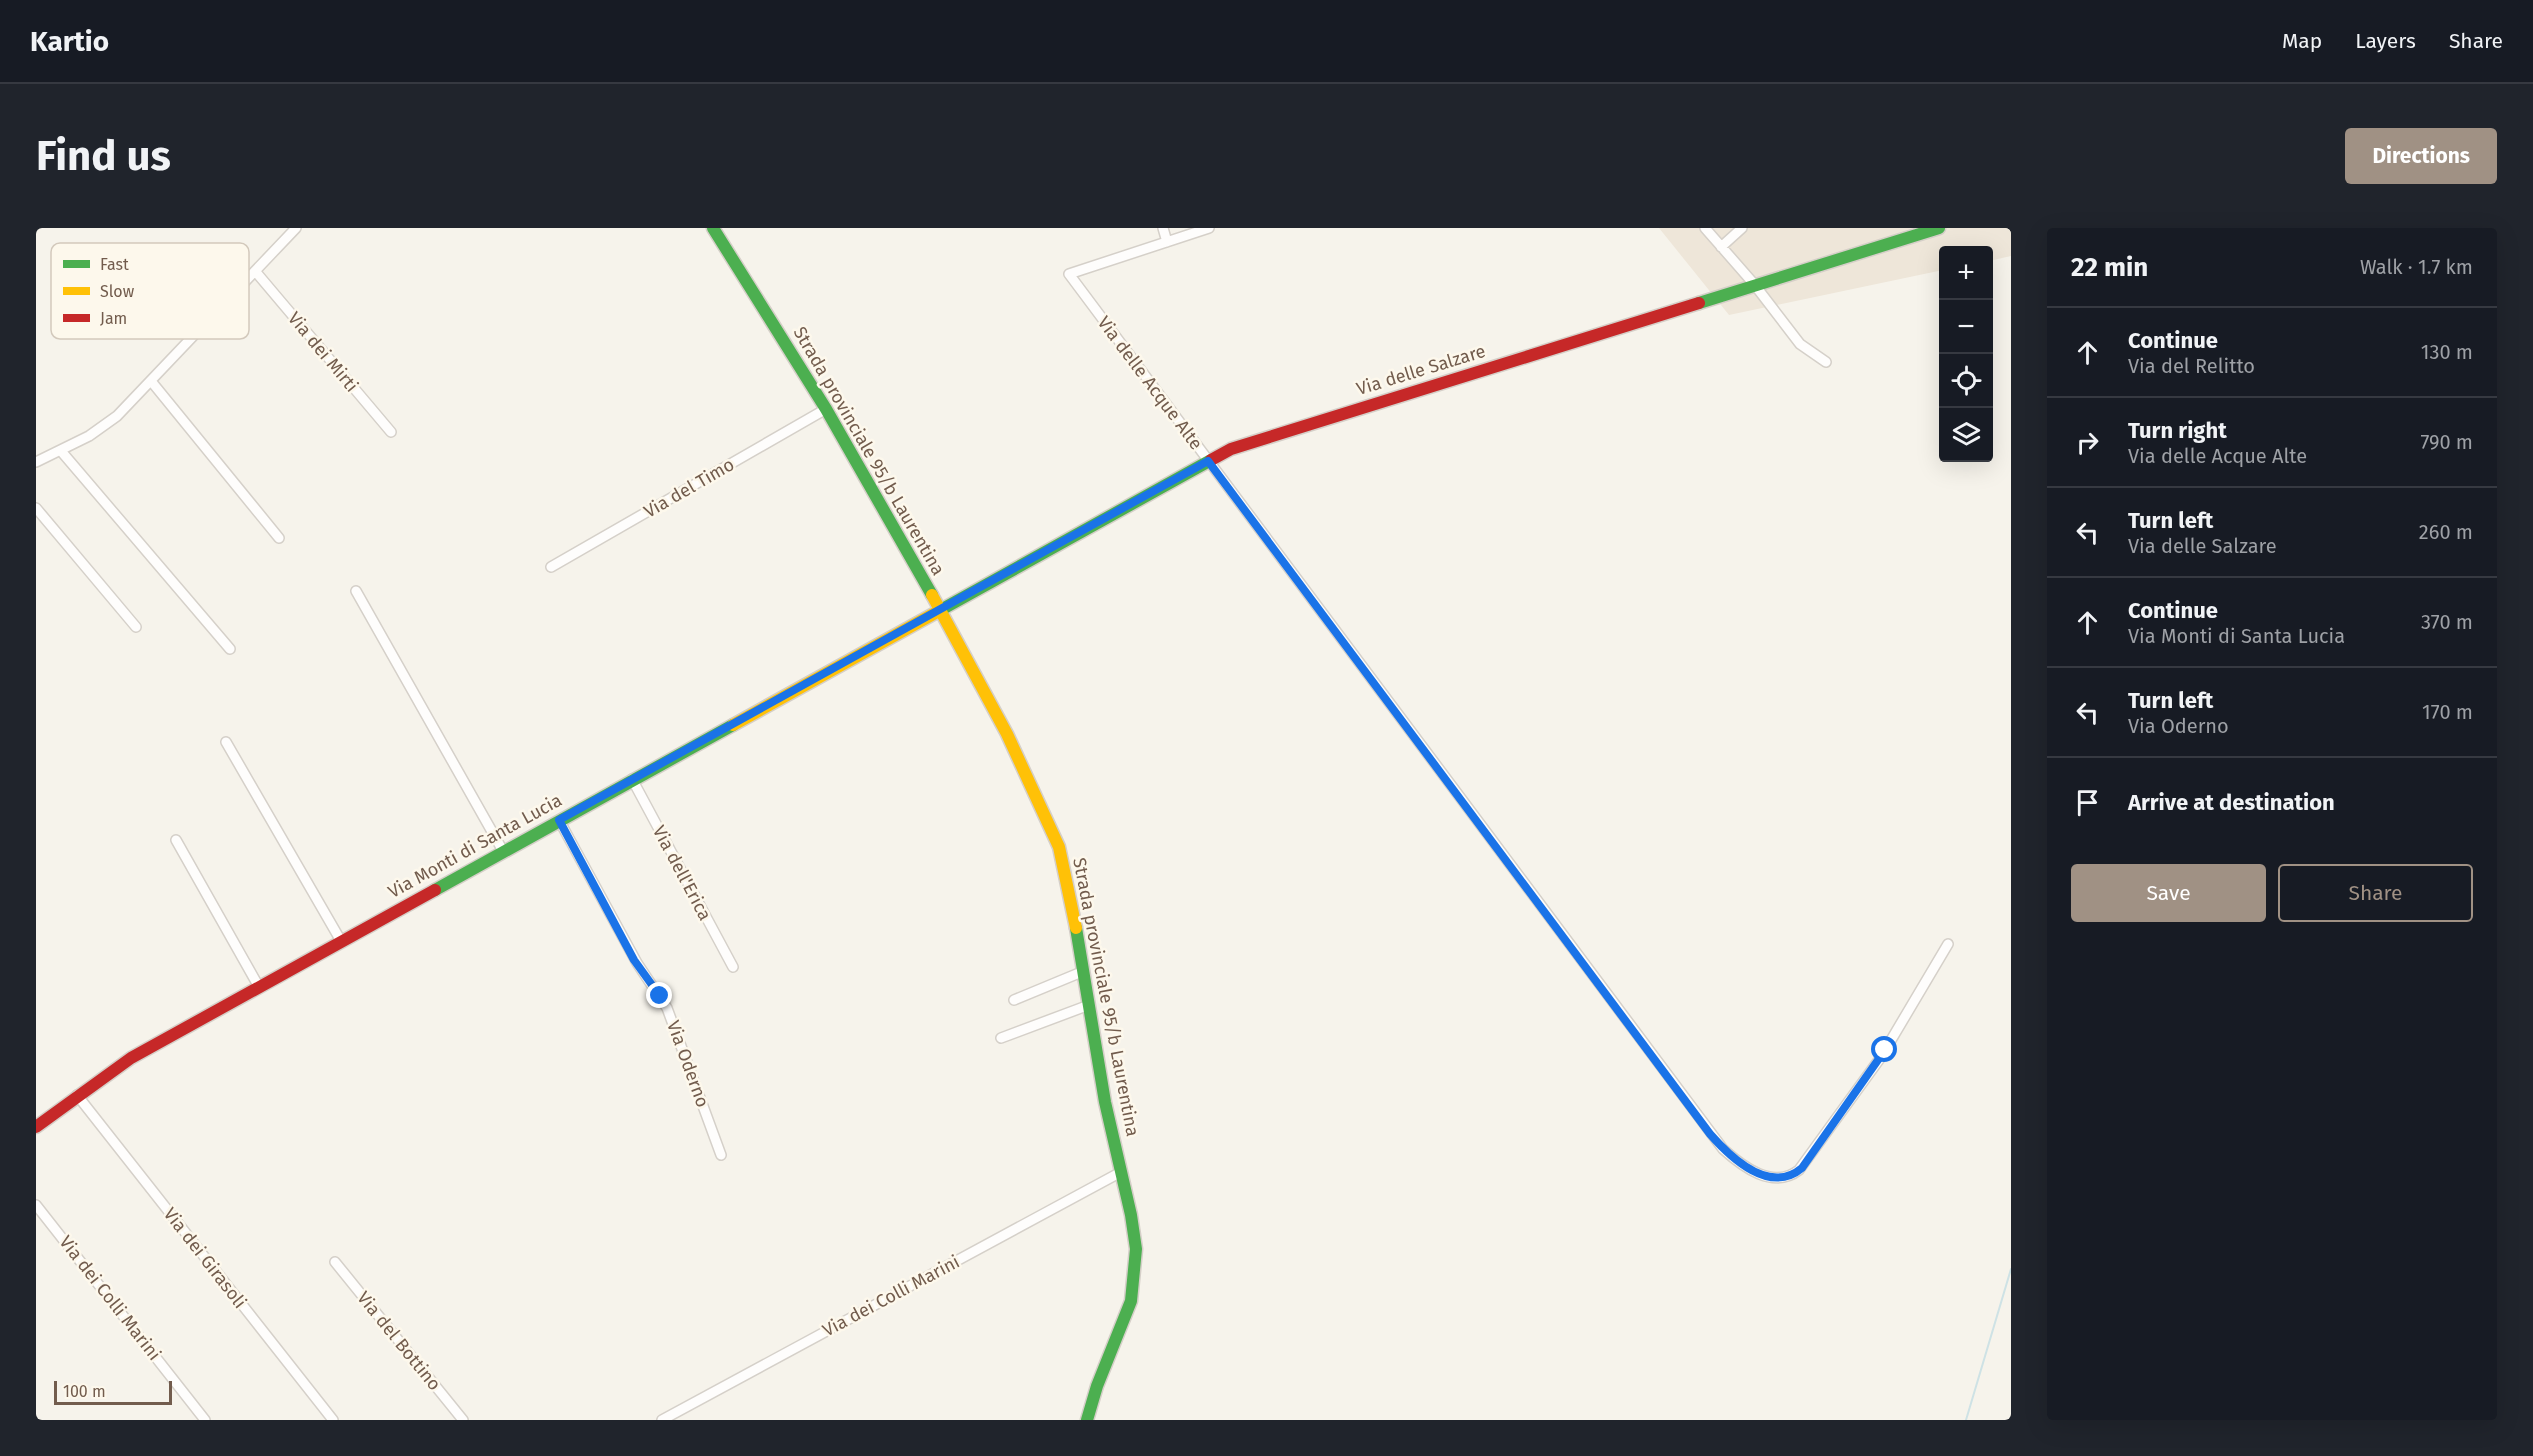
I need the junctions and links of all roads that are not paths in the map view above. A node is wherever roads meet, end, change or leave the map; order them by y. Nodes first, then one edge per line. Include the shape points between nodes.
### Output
1 (296, 228) edge
2 (713, 228) edge
3 (1163, 228) edge
4 (1209, 228) edge
5 (1705, 228) edge
6 (1742, 228) edge
7 (1939, 228) edge
8 (1167, 242) junction
9 (1721, 247) junction
10 (255, 271) junction
11 (249, 277) edge
12 (1754, 284) junction
13 (191, 339) edge
14 (1826, 362) dead end
15 (151, 381) junction
16 (826, 409) junction
17 (391, 432) dead end
18 (61, 451) junction
19 (37, 459) edge
20 (1208, 461) junction
21 (36, 508) edge
22 (279, 538) dead end
23 (551, 567) dead end
24 (356, 591) dead end
25 (940, 609) junction
26 (136, 627) dead end
27 (230, 649) dead end
28 (226, 742) dead end
29 (632, 779) junction
30 (559, 820) junction
31 (176, 840) dead end
32 (503, 851) junction
33 (341, 941) junction
34 (1948, 944) dead end
35 (733, 967) dead end
36 (1084, 971) junction
37 (259, 987) junction
38 (1014, 1000) dead end
39 (1089, 1005) junction
40 (1001, 1038) dead end
41 (78, 1095) junction
42 (36, 1127) edge
43 (721, 1155) dead end
44 (1121, 1172) junction
45 (36, 1205) edge
46 (334, 1262) dead end
47 (205, 1420) edge
48 (333, 1420) edge
49 (463, 1420) edge
50 (662, 1420) edge
51 (1087, 1420) edge

1 - 10 street
2 - 16 street, Strada provinciale 95/b Laurentina
3 - 8 street
4 - 8 street
5 - 9 street
6 - 9 street
7 - 12 street, Via delle Salzare
8 - 20 street, Via delle Acque Alte via 1069,274
9 - 12 street
10 - 11 street
10 - 17 street, Via dei Mirti
12 - 14 street via 1800,344
12 - 20 street, Via delle Salzare via 1252,441
13 - 15 street
15 - 18 street via 107,424
15 - 22 street
16 - 23 street, Via del Timo
16 - 25 street, Strada provinciale 95/b Laurentina
18 - 19 street
18 - 27 street
20 - 25 street, Via delle Salzare
20 - 34 street, Via delle Acque Alte via 1710,1134 1735,1159 1757,1173 1776,1178 1802,1168 1881,1057
21 - 26 street
24 - 32 street
25 - 29 street, Via Monti di Santa Lucia
25 - 36 street, Strada provinciale 95/b Laurentina via 1007,734 1054,834 1069,884
28 - 33 street
29 - 30 street, Via Monti di Santa Lucia
29 - 35 street, Via dell'Erica
30 - 32 street, Via Monti di Santa Lucia
30 - 43 street, Via Oderno via 634,960 664,1004
31 - 37 street
32 - 33 street, Via Monti di Santa Lucia
33 - 37 street, Via Monti di Santa Lucia
36 - 38 street
36 - 39 street, Strada provinciale 95/b Laurentina
37 - 41 street, Via Monti di Santa Lucia via 117,1067
39 - 40 street
39 - 44 street, Strada provinciale 95/b Laurentina
41 - 42 street, Via Monti di Santa Lucia
41 - 48 street, Via dei Girasoli
44 - 50 street, Via dei Colli Marini
44 - 51 street, Strada provinciale 95/b Laurentina via 1136,1243 1135,1285
45 - 47 street, Via dei Colli Marini
46 - 49 street, Via del Bottino

